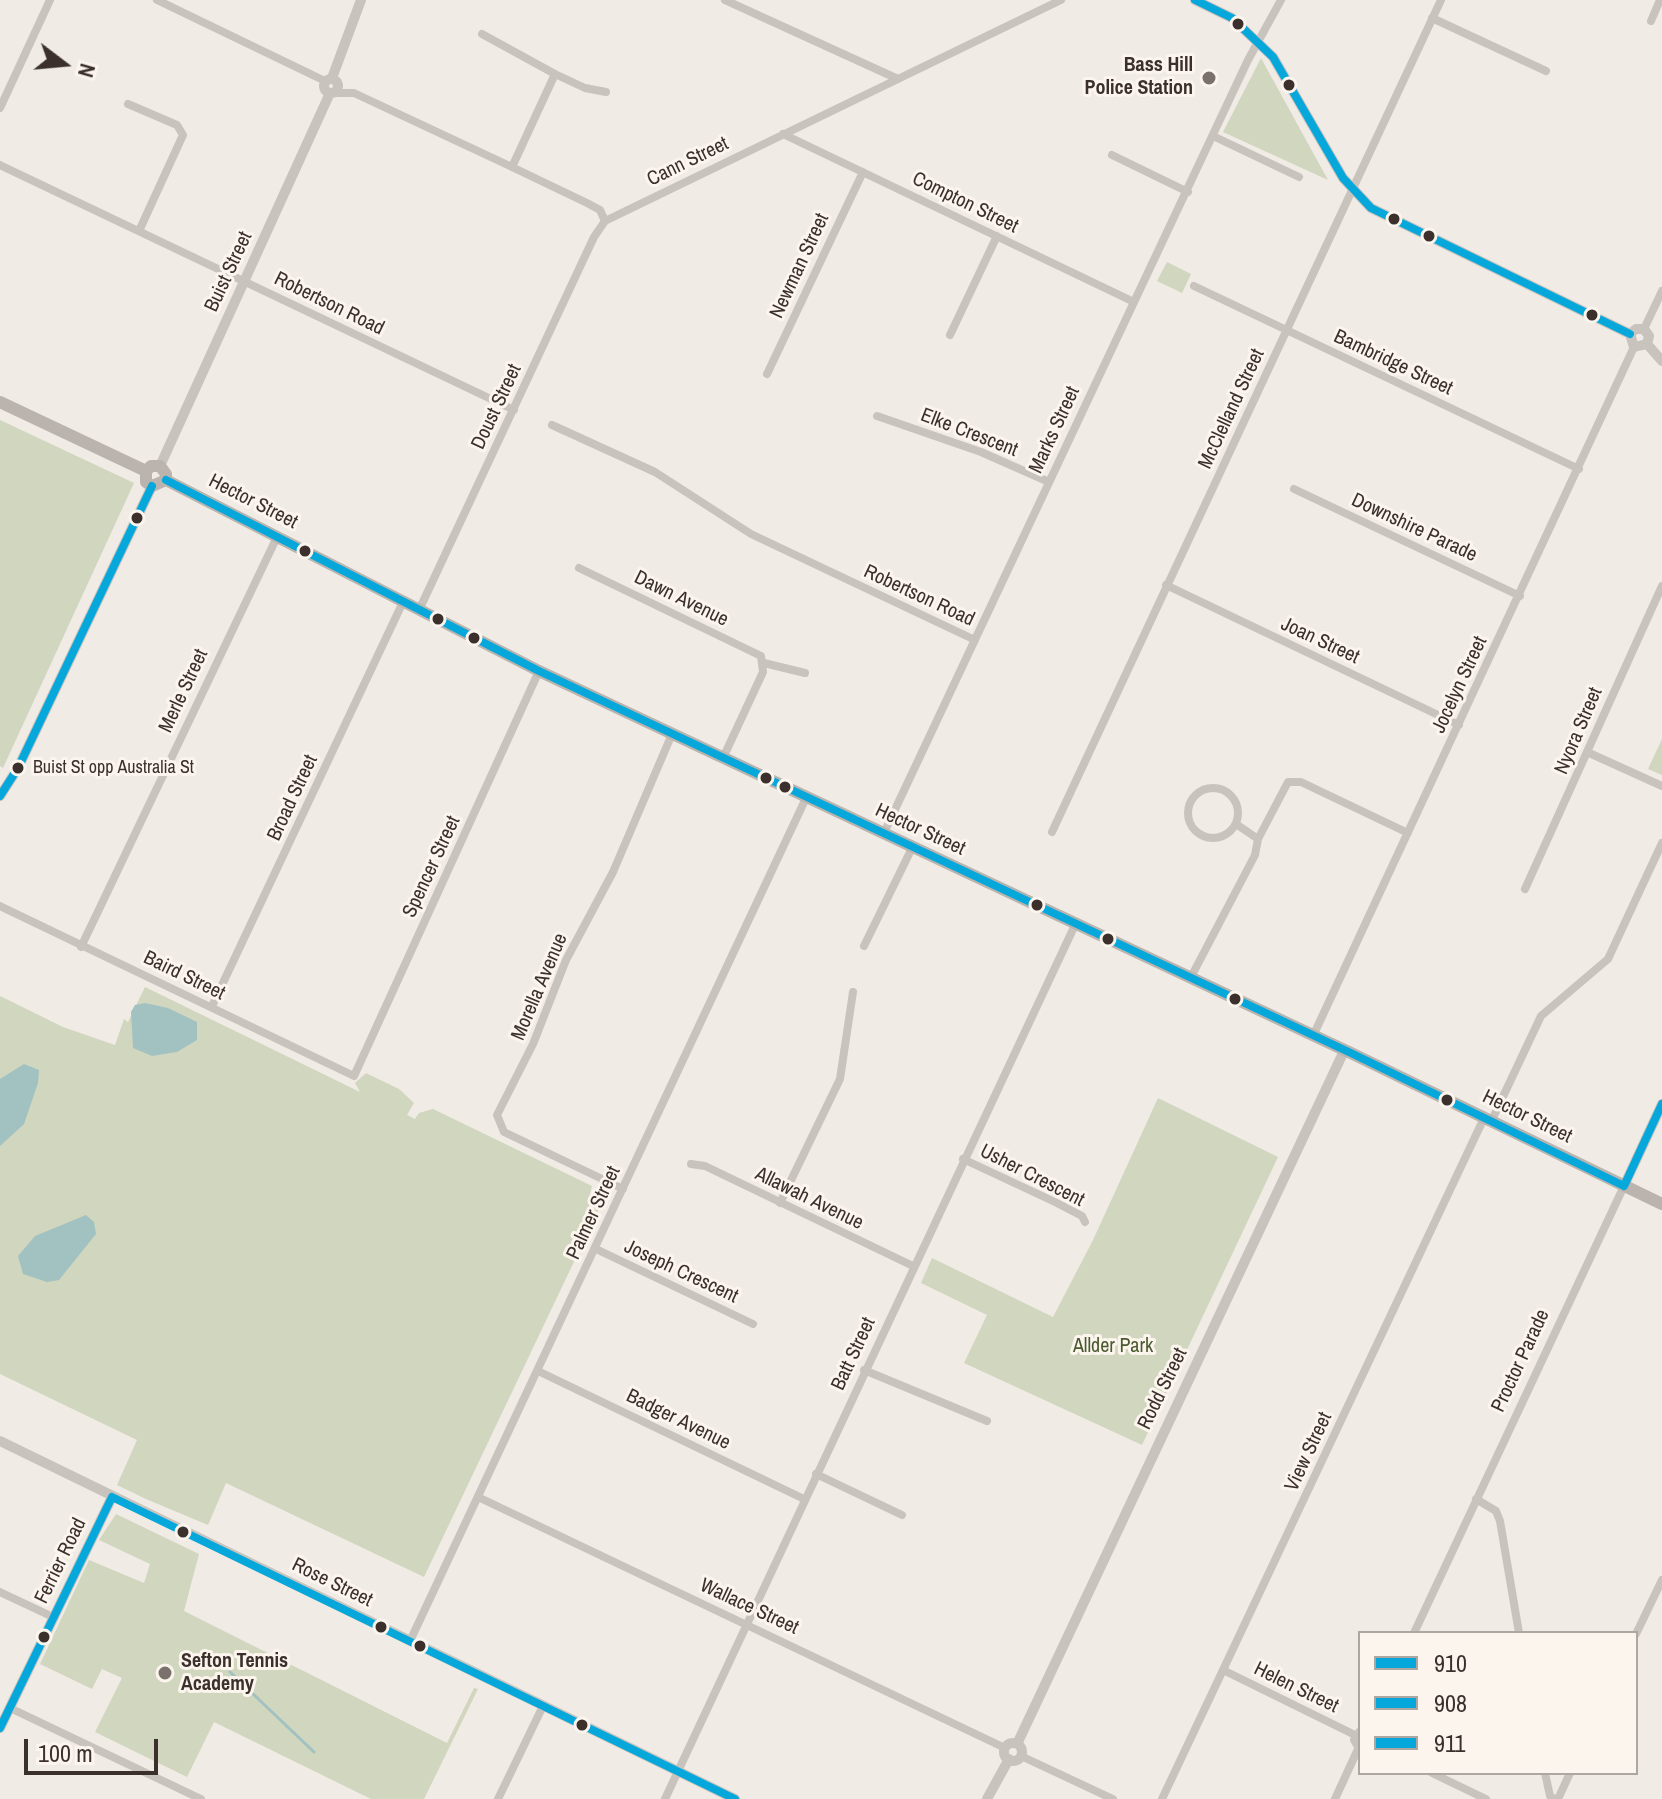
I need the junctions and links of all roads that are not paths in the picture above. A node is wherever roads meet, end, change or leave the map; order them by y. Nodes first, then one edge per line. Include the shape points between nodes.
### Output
1 (50, 0) edge
2 (157, 0) edge
3 (361, 0) edge
4 (725, 0) edge
5 (1061, 0) edge
6 (1195, 0) edge
7 (1281, 0) edge
8 (1441, 0) edge
9 (1660, 0) edge
10 (1432, 18) junction
11 (1651, 21) dead end
12 (482, 34) dead end
13 (1260, 42) junction
14 (1546, 71) dead end
15 (555, 74) junction
16 (898, 79) junction
17 (329, 80) junction
18 (606, 92) dead end
19 (331, 93) junction
20 (128, 104) dead end
21 (0, 108) edge
22 (783, 134) junction
23 (1213, 136) junction
24 (1112, 155) dead end
25 (0, 165) edge
26 (512, 167) junction
27 (863, 172) junction
28 (1299, 177) dead end
29 (1352, 190) junction
30 (1188, 192) junction
31 (605, 221) junction
32 (139, 231) junction
33 (997, 236) junction
34 (244, 280) junction
35 (1194, 286) dead end
36 (1662, 291) edge
37 (1134, 302) junction
38 (1287, 329) junction
39 (1644, 329) junction
40 (1630, 334) junction
41 (950, 335) dead end
42 (1647, 344) junction
43 (1634, 347) junction
44 (1662, 361) edge
45 (767, 374) dead end
46 (0, 402) edge
47 (514, 410) junction
48 (877, 416) dead end
49 (552, 425) dead end
50 (160, 466) junction
51 (1579, 469) junction
52 (146, 471) junction
53 (166, 480) junction
54 (1049, 482) junction
55 (152, 486) junction
56 (1294, 489) dead end
57 (277, 537) junction
58 (579, 568) dead end
59 (1166, 585) junction
60 (1662, 586) edge
61 (1520, 596) junction
62 (403, 602) junction
63 (420, 608) junction
64 (975, 640) junction
65 (764, 663) junction
66 (539, 671) junction
67 (805, 673) dead end
68 (1459, 725) junction
69 (672, 734) junction
70 (1587, 752) junction
71 (723, 758) junction
72 (5, 779) edge
73 (1662, 786) edge
74 (0, 796) edge
75 (806, 798) junction
76 (1236, 824) junction
77 (1052, 832) dead end
78 (1408, 833) junction
79 (883, 835) junction
80 (1258, 839) junction
81 (1662, 843) edge
82 (912, 848) junction
83 (1525, 889) dead end
84 (0, 906) edge
85 (1075, 925) junction
86 (864, 946) dead end
87 (81, 947) junction
88 (1190, 980) junction
89 (853, 992) dead end
90 (212, 1006) junction
91 (1313, 1036) junction
92 (1344, 1051) junction
93 (354, 1076) joint
94 (1662, 1104) edge
95 (1488, 1120) junction
96 (963, 1159) junction
97 (691, 1164) dead end
98 (1624, 1186) junction
99 (623, 1189) junction
100 (780, 1203) junction
101 (1662, 1204) edge
102 (1085, 1222) dead end
103 (596, 1249) junction
104 (913, 1266) junction
105 (753, 1324) dead end
106 (864, 1370) junction
107 (538, 1371) junction
108 (987, 1421) dead end
109 (0, 1441) edge
110 (816, 1474) junction
111 (112, 1497) junction
112 (478, 1497) junction
113 (804, 1499) junction
114 (1476, 1499) junction
115 (902, 1515) dead end
116 (1662, 1580) edge
117 (0, 1592) edge
118 (53, 1617) junction
119 (745, 1623) junction
120 (1415, 1631) edge
121 (1519, 1631) edge
122 (1637, 1631) edge
123 (410, 1641) junction
124 (1223, 1670) junction
125 (543, 1706) junction
126 (10, 1708) junction
127 (0, 1728) edge
128 (1358, 1733) edge
129 (1017, 1744) junction
130 (1358, 1752) edge
131 (1007, 1754) junction
132 (1021, 1756) junction
133 (678, 1771) junction
134 (1436, 1775) edge
135 (1545, 1775) edge
136 (1569, 1775) edge
137 (201, 1799) edge
138 (498, 1799) edge
139 (665, 1799) edge
140 (735, 1799) edge
141 (987, 1799) edge
142 (1113, 1799) edge
143 (1162, 1799) edge
144 (1335, 1799) edge
145 (1486, 1799) edge
146 (1556, 1799) edge

1 - 21 street
2 - 17 street
3 - 17 street
4 - 16 street
5 - 16 street, Cann Street
6 - 13 street via 1232,18
7 - 13 street, Marks Street
8 - 10 street, McClelland Street
9 - 11 street
10 - 14 street
10 - 29 street, McClelland Street
12 - 15 street
13 - 23 street, Marks Street
13 - 29 street
15 - 18 street
15 - 26 street
16 - 22 street, Cann Street
17 - 19 street via 323,87
19 - 26 street via 354,93
19 - 34 street, Buist Street
20 - 32 street via 177,125 183,135
22 - 27 street, Compton Street
22 - 31 street, Cann Street
23 - 28 street
23 - 30 street, Marks Street
24 - 30 street
25 - 32 street, Robertson Road
26 - 31 street via 600,210
27 - 33 street, Compton Street
27 - 45 street, Newman Street
29 - 38 street, McClelland Street
29 - 40 street via 1397,222
30 - 37 street, Marks Street
31 - 47 street, Doust Street
32 - 34 street, Robertson Road
33 - 37 street, Compton Street
33 - 41 street
34 - 47 street, Robertson Road
34 - 50 street, Buist Street
35 - 38 street, Bambridge Street
36 - 39 street
37 - 54 street, Marks Street
38 - 51 street, Bambridge Street
38 - 59 street, McClelland Street
39 - 40 street
39 - 42 street
40 - 43 street
42 - 43 street
42 - 44 street
43 - 51 street, Jocelyn Street
46 - 52 main road
47 - 63 street, Doust Street
48 - 54 street, Elke Crescent
49 - 64 street, Robertson Road via 655,472 751,534
50 - 52 main road
50 - 53 main road
51 - 61 street, Jocelyn Street
52 - 55 main road via 146,482
53 - 55 main road
53 - 57 main road, Hector Street
54 - 64 street, Marks Street
55 - 72 street
56 - 61 street, Downshire Parade
57 - 62 main road, Hector Street
57 - 87 street, Merle Street
58 - 65 street, Dawn Avenue via 757,653
59 - 68 street, Joan Street
59 - 77 street, McClelland Street
60 - 70 street, Nyora Street
61 - 68 street, Jocelyn Street
62 - 63 main road, Hector Street
62 - 90 street, Broad Street
63 - 66 main road, Hector Street
64 - 79 street, Marks Street
65 - 67 street, Dawn Avenue
65 - 71 street
66 - 69 main road, Hector Street
66 - 93 street, Spencer Street
68 - 78 street, Jocelyn Street
69 - 71 main road, Hector Street
69 - 99 street, Morella Avenue via 497,1115 504,1132
70 - 73 street
70 - 83 street, Nyora Street
71 - 75 main road, Hector Street
72 - 74 street
75 - 79 main road, Hector Street
75 - 99 street, Palmer Street
76 - 76 street via 1224,835 1203,835 1190,819 1191,802 1203,791 1224,791 1237,807
76 - 80 street
78 - 80 street via 1294,780 1286,785
78 - 91 street, Jocelyn Street
79 - 82 main road, Hector Street
80 - 88 street via 1255,855
81 - 95 street, View Street via 1608,959 1541,1016
82 - 85 main road, Hector Street
82 - 86 street
84 - 87 street, Baird Street
85 - 88 main road, Hector Street
85 - 96 street, Batt Street
87 - 90 street, Baird Street
88 - 91 main road, Hector Street
89 - 100 street via 840,1079
90 - 93 street, Baird Street
91 - 92 main road, Hector Street
92 - 95 main road, Hector Street
92 - 129 street, Rodd Street
94 - 98 street, Proctor Parade
95 - 98 main road, Hector Street
95 - 124 street, View Street
96 - 102 street, Usher Crescent via 1055,1202
96 - 104 street, Batt Street
97 - 100 street, Allawah Avenue
98 - 101 main road, Hector Street
98 - 114 street, Proctor Parade
99 - 103 street, Palmer Street
100 - 104 street, Allawah Avenue
103 - 105 street, Joseph Crescent
103 - 107 street, Palmer Street
104 - 106 street, Batt Street
106 - 108 street
106 - 110 street, Batt Street
107 - 112 street, Palmer Street
107 - 113 street, Badger Avenue
109 - 111 street, Rose Street
110 - 113 street, Batt Street
110 - 115 street
111 - 118 street, Ferrier Road
111 - 123 street, Rose Street
112 - 119 street, Wallace Street
112 - 123 street, Palmer Street
113 - 119 street, Batt Street
114 - 120 street, Proctor Parade
114 - 121 street via 1496,1511 1500,1521
116 - 122 street
117 - 118 street
118 - 126 street, Ferrier Road
119 - 131 street, Wallace Street
119 - 133 street, Batt Street
123 - 125 street, Rose Street
124 - 128 street, Helen Street
124 - 143 street, View Street
125 - 133 street, Rose Street
125 - 138 street
126 - 127 street, Ferrier Road
126 - 137 street
129 - 131 street via 1010,1743
129 - 132 street
130 - 144 street
131 - 132 street
131 - 141 street
132 - 142 street
133 - 139 street, Batt Street
133 - 140 street, Rose Street
134 - 145 street
135 - 146 street via 1550,1796
136 - 146 street

